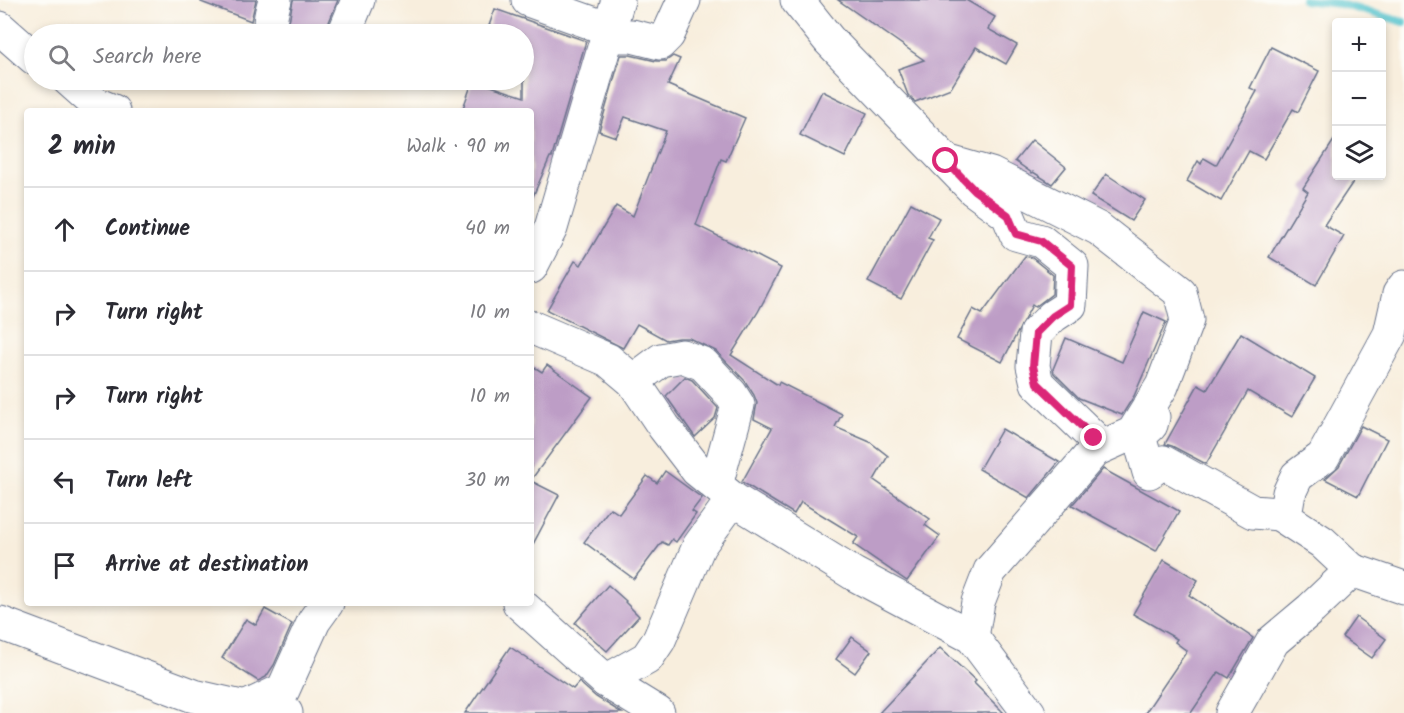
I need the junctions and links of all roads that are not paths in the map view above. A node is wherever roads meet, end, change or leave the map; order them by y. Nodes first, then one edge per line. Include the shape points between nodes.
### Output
1 (276, 0) edge
2 (358, 0) edge
3 (528, 0) edge
4 (684, 0) edge
5 (797, 0) edge
6 (611, 22) edge
7 (270, 24) edge
8 (348, 24) edge
9 (0, 28) edge
10 (24, 49) edge
11 (80, 90) edge
12 (105, 108) edge
13 (946, 161) junction
14 (534, 261) edge
15 (1404, 287) edge
16 (534, 328) edge
17 (633, 381) junction
18 (1162, 386) junction
19 (1095, 450) junction
20 (724, 492) junction
21 (1279, 514) junction
22 (1352, 570) junction
23 (1404, 588) edge
24 (325, 606) edge
25 (522, 606) edge
26 (0, 623) edge
27 (972, 637) junction
28 (606, 681) junction
29 (283, 704) edge
30 (245, 710) edge
31 (658, 713) edge
32 (1029, 713) edge
33 (1232, 713) edge

1 - 7 street
2 - 8 street
3 - 6 street
4 - 6 street via 668,35 660,43 632,36
5 - 13 street via 829,40
6 - 14 street via 551,228
9 - 10 street
11 - 12 street
13 - 18 street via 992,174 1099,229 1180,292 1187,320
13 - 19 street via 974,190 1008,215 1016,234 1041,241 1072,266 1070,305 1036,333 1033,366 1037,383 1094,438
15 - 21 street via 1390,334 1323,457 1297,476 1286,510
16 - 17 street via 608,360
17 - 20 street via 697,470
17 - 20 street via 661,360 682,356 703,364 731,394 738,405
18 - 19 street via 1133,433
18 - 21 street via 1151,425 1139,436 1149,472 1163,462 1253,512
19 - 27 street via 990,571 978,602
20 - 27 street via 854,574
20 - 28 street via 659,640 647,658
21 - 22 street via 1322,542
22 - 23 street
22 - 33 street via 1273,641
24 - 29 street via 314,621
25 - 28 street
26 - 30 street via 194,696
27 - 32 street
28 - 31 street
29 - 30 street

